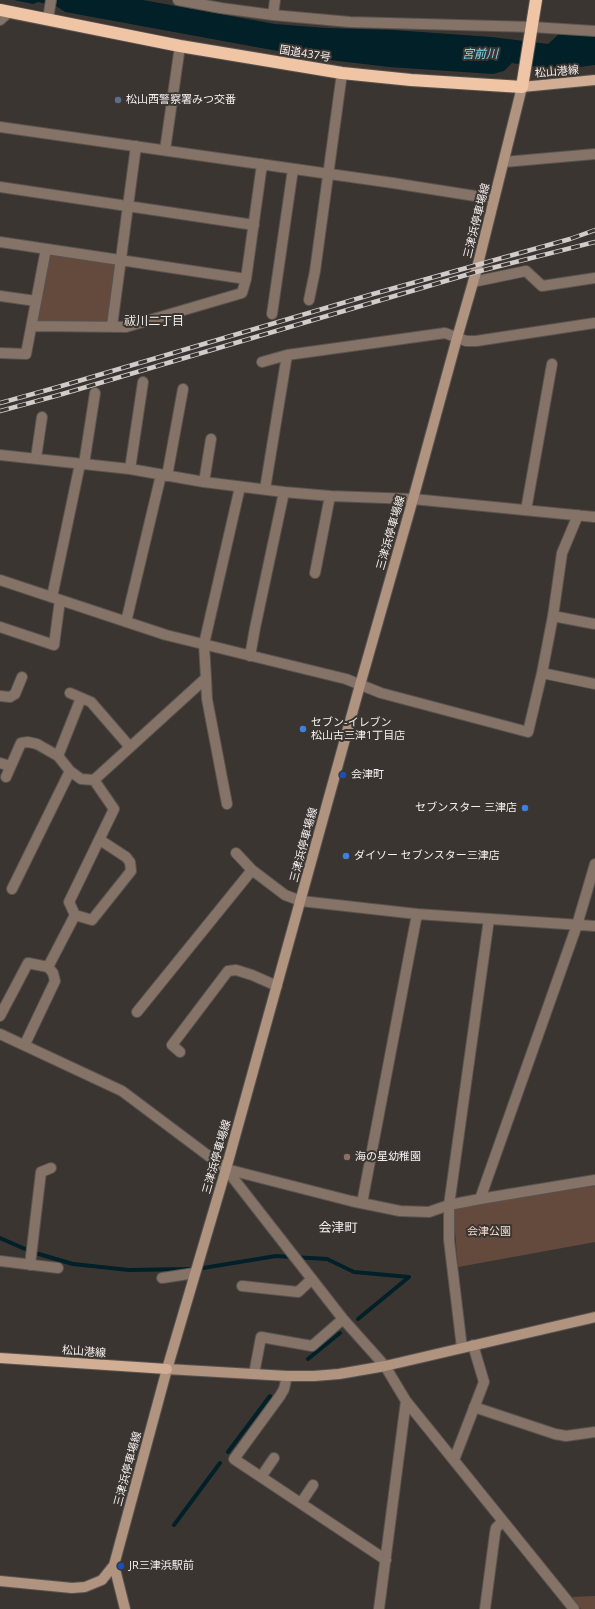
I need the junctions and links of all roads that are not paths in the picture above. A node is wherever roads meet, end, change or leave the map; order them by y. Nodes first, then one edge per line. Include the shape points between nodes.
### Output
1 (178, 0) edge
2 (275, 0) edge
3 (536, 0) edge
4 (50, 10) edge
5 (5, 11) edge
6 (273, 15) junction
7 (0, 20) edge
8 (532, 29) junction
9 (595, 31) edge
10 (180, 46) junction
11 (342, 73) junction
12 (595, 80) edge
13 (523, 82) junction
14 (0, 128) edge
15 (136, 146) junction
16 (166, 150) junction
17 (595, 154) edge
18 (504, 162) junction
19 (262, 164) junction
20 (293, 169) junction
21 (328, 174) junction
22 (0, 187) edge
23 (494, 199) junction
24 (128, 206) junction
25 (254, 225) junction
26 (0, 242) edge
27 (46, 249) junction
28 (121, 260) junction
29 (595, 278) edge
30 (246, 279) junction
31 (473, 282) junction
32 (0, 296) edge
33 (309, 300) dead end
34 (36, 301) junction
35 (272, 314) dead end
36 (595, 324) edge
37 (32, 326) junction
38 (112, 326) junction
39 (457, 338) junction
40 (0, 353) edge
41 (287, 355) junction
42 (262, 362) dead end
43 (552, 364) dead end
44 (143, 382) dead end
45 (184, 389) dead end
46 (95, 393) dead end
47 (42, 416) dead end
48 (211, 439) dead end
49 (0, 455) edge
50 (36, 458) junction
51 (82, 464) junction
52 (130, 470) junction
53 (164, 475) junction
54 (204, 482) junction
55 (240, 487) junction
56 (265, 489) junction
57 (284, 492) junction
58 (330, 496) junction
59 (413, 498) junction
60 (526, 510) junction
61 (578, 516) junction
62 (595, 517) edge
63 (316, 573) dead end
64 (0, 580) edge
65 (56, 598) junction
66 (553, 616) junction
67 (126, 622) junction
68 (595, 624) edge
69 (0, 627) edge
70 (204, 644) junction
71 (250, 656) junction
72 (542, 673) junction
73 (22, 677) dead end
74 (206, 678) junction
75 (595, 684) edge
76 (360, 685) junction
77 (70, 693) dead end
78 (0, 696) edge
79 (81, 698) junction
80 (130, 747) junction
81 (58, 756) junction
82 (0, 763) edge
83 (10, 766) junction
84 (70, 771) junction
85 (6, 777) dead end
86 (94, 780) junction
87 (227, 804) dead end
88 (100, 840) junction
89 (236, 853) dead end
90 (595, 864) edge
91 (252, 870) junction
92 (12, 889) dead end
93 (301, 901) junction
94 (417, 914) junction
95 (75, 915) junction
96 (489, 919) junction
97 (577, 925) junction
98 (595, 926) edge
99 (48, 967) junction
100 (277, 986) junction
101 (137, 1012) dead end
102 (0, 1016) edge
103 (1, 1036) edge
104 (25, 1044) junction
105 (180, 1052) dead end
106 (51, 1168) dead end
107 (226, 1169) junction
108 (595, 1180) edge
109 (480, 1199) junction
110 (362, 1203) junction
111 (449, 1205) junction
112 (0, 1261) edge
113 (30, 1265) junction
114 (58, 1268) dead end
115 (196, 1273) junction
116 (162, 1278) dead end
117 (312, 1279) junction
118 (242, 1286) dead end
119 (595, 1318) edge
120 (343, 1319) junction
121 (473, 1345) junction
122 (462, 1348) junction
123 (0, 1358) edge
124 (385, 1366) junction
125 (167, 1369) junction
126 (254, 1374) junction
127 (287, 1376) junction
128 (406, 1401) junction
129 (474, 1408) junction
130 (595, 1432) edge
131 (274, 1458) dead end
132 (454, 1460) junction
133 (262, 1477) junction
134 (313, 1485) dead end
135 (301, 1503) junction
136 (503, 1520) junction
137 (386, 1560) junction
138 (114, 1565) junction
139 (0, 1581) edge
140 (125, 1609) edge
141 (379, 1609) edge
142 (485, 1609) edge
143 (574, 1609) edge

1 - 6 street
2 - 6 street
3 - 8 highway
4 - 5 highway, 国道437号
4 - 10 highway, 国道437号
5 - 7 street
6 - 8 street via 350,22
8 - 9 street
8 - 13 highway
10 - 11 highway, 国道437号
10 - 16 street
11 - 13 highway, 国道437号 via 411,80
11 - 21 street
12 - 13 main road, 松山港線
13 - 18 main road, 三津浜停車場線
14 - 15 street
15 - 16 street
15 - 24 street
16 - 19 street
17 - 18 street
18 - 23 main road, 三津浜停車場線
19 - 20 street
19 - 25 street
20 - 21 street
20 - 35 street
21 - 23 street
21 - 33 street
22 - 24 street
23 - 31 main road, 三津浜停車場線
24 - 25 street
24 - 28 street
25 - 30 street
26 - 27 street
27 - 28 street
27 - 34 street
28 - 30 street
28 - 38 street
29 - 31 street via 542,286 526,271
30 - 38 street via 242,293 237,296 126,327
31 - 39 main road, 三津浜停車場線
32 - 34 street
34 - 37 street
36 - 39 street via 476,342
37 - 38 street
37 - 40 street via 26,354
39 - 41 street via 446,333
39 - 59 main road, 三津浜停車場線
41 - 42 street
41 - 56 street
43 - 60 street
44 - 52 street
45 - 53 street
46 - 51 street
47 - 50 street
48 - 54 street
49 - 50 street
50 - 51 street
51 - 52 street
51 - 65 street
52 - 53 street
53 - 54 street
53 - 67 street
54 - 55 street
55 - 56 street
55 - 70 street
56 - 57 street
57 - 58 street
57 - 71 street
58 - 59 street
58 - 63 street
59 - 60 street
59 - 76 main road, 三津浜停車場線
60 - 61 street
61 - 62 street
61 - 66 street via 562,553
64 - 65 street
65 - 67 street
65 - 69 street via 54,645
66 - 68 street
66 - 72 street
67 - 70 street
70 - 71 street
70 - 74 street
71 - 76 street via 346,679
72 - 75 street
72 - 76 street via 528,732 381,693
73 - 78 street via 16,694 10,697
74 - 80 street
74 - 87 street via 207,699
76 - 93 main road, 三津浜停車場線
77 - 79 street
79 - 80 street via 91,702
79 - 81 street
80 - 86 street
81 - 83 street via 37,744 21,743
81 - 84 street
82 - 83 street
83 - 85 street
84 - 86 street via 81,779
84 - 92 street
86 - 88 street via 114,809
88 - 95 street via 69,902
88 - 95 street via 126,857 130,862 130,871 92,920
89 - 91 street
90 - 97 street
91 - 93 street via 288,897
91 - 101 street
93 - 94 street
93 - 100 main road, 三津浜停車場線
94 - 96 street
94 - 110 street
95 - 99 street
96 - 97 street
96 - 111 street
97 - 98 street
97 - 109 street
99 - 102 street via 28,963
99 - 104 street via 55,981
100 - 105 street via 236,970 228,971 172,1045
100 - 107 main road, 三津浜停車場線
103 - 104 street
104 - 107 street via 122,1091
106 - 113 street via 41,1172
107 - 110 street
107 - 115 main road, 三津浜停車場線
107 - 117 street
108 - 109 street
109 - 111 street
110 - 111 street via 400,1211 429,1212
111 - 122 street via 449,1240
112 - 113 street
113 - 114 street
115 - 116 street
115 - 125 main road, 三津浜停車場線
117 - 118 street via 298,1292
117 - 120 street
119 - 121 main road
120 - 124 street
120 - 126 street via 312,1346 261,1337
121 - 122 main road
121 - 129 street via 484,1382
122 - 124 main road
123 - 125 main road, 松山港線
124 - 127 main road via 339,1374
124 - 128 street
125 - 126 main road
125 - 138 main road, 三津浜停車場線
126 - 127 main road
127 - 133 street via 280,1396 234,1459
128 - 132 street
128 - 137 street
129 - 130 street via 555,1434 566,1436
129 - 132 street
131 - 133 street
132 - 136 street
133 - 135 street
134 - 135 street
135 - 137 street
136 - 142 street via 496,1528
136 - 143 street
137 - 141 street
138 - 139 main road via 102,1580 85,1587
138 - 140 main road, 三津浜停車場線

